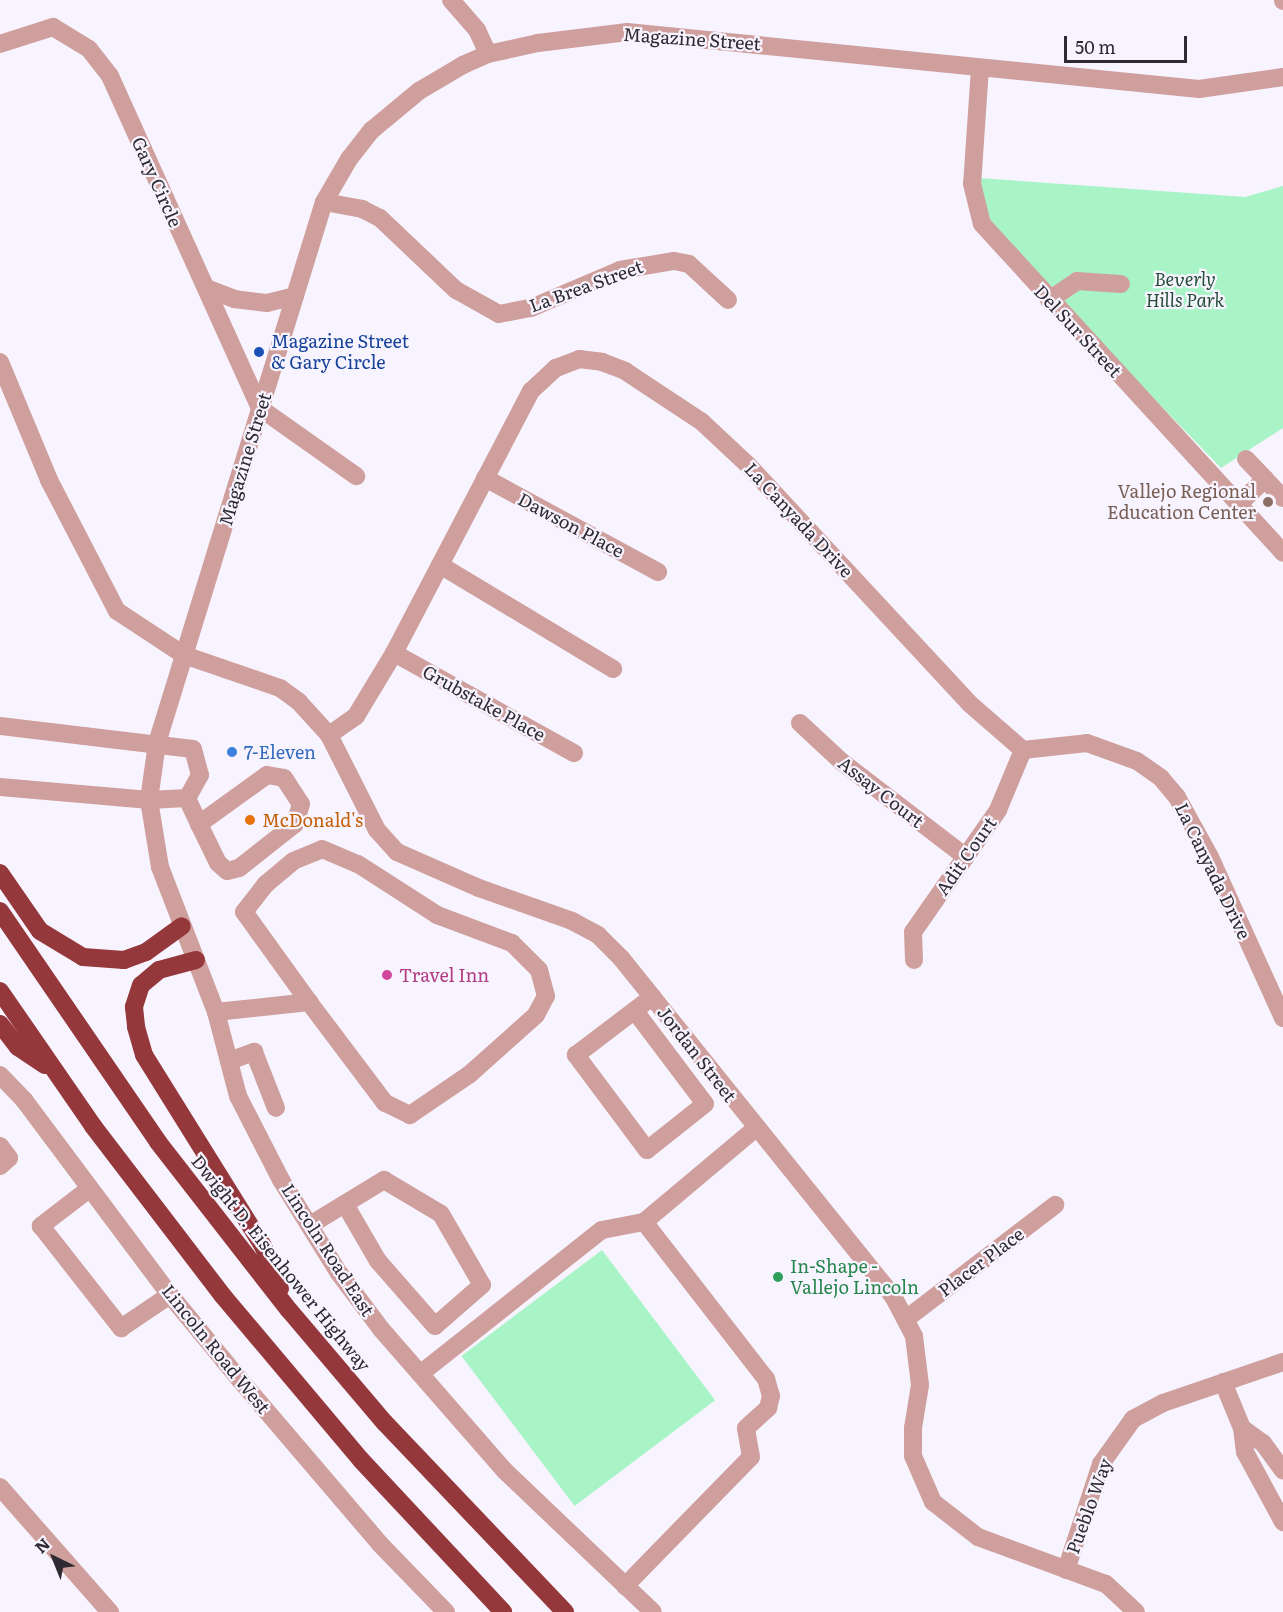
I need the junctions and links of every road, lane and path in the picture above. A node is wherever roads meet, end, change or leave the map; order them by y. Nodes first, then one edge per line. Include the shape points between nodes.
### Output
1 (451, 0) edge
2 (0, 44) edge
3 (488, 54) junction
4 (980, 68) junction
5 (1283, 77) edge
6 (324, 201) junction
7 (1121, 284) dead end
8 (206, 288) junction
9 (295, 296) junction
10 (728, 300) dead end
11 (1049, 300) junction
12 (0, 363) edge
13 (260, 408) junction
14 (1246, 459) dead end
15 (356, 476) dead end
16 (485, 478) junction
17 (1265, 479) junction
18 (1283, 498) edge
19 (1239, 504) junction
20 (1283, 553) edge
21 (440, 565) junction
22 (658, 572) dead end
23 (394, 653) junction
24 (184, 655) junction
25 (613, 669) dead end
26 (800, 723) dead end
27 (0, 726) edge
28 (329, 735) junction
29 (157, 743) junction
30 (1023, 750) junction
31 (574, 753) dead end
32 (0, 787) edge
33 (187, 798) junction
34 (149, 800) junction
35 (199, 824) junction
36 (966, 857) junction
37 (0, 873) edge
38 (0, 911) edge
39 (182, 926) junction
40 (196, 960) junction
41 (914, 960) dead end
42 (0, 991) edge
43 (652, 997) junction
44 (309, 1002) junction
45 (635, 1011) junction
46 (216, 1012) junction
47 (1283, 1017) edge
48 (0, 1024) edge
49 (229, 1061) junction
50 (54, 1070) junction
51 (0, 1075) edge
52 (276, 1107) dead end
53 (756, 1128) junction
54 (0, 1146) edge
55 (0, 1166) edge
56 (89, 1189) junction
57 (345, 1204) junction
58 (1055, 1205) dead end
59 (644, 1222) junction
60 (310, 1225) junction
61 (170, 1294) junction
62 (289, 1310) junction
63 (906, 1320) junction
64 (1283, 1362) edge
65 (420, 1374) junction
66 (1223, 1383) junction
67 (1242, 1428) junction
68 (1283, 1471) edge
69 (0, 1487) edge
70 (1283, 1521) edge
71 (1066, 1570) junction
72 (625, 1586) junction
73 (111, 1612) edge
74 (446, 1612) edge
75 (503, 1612) edge
76 (565, 1612) edge
77 (653, 1612) edge
78 (1136, 1612) edge

1 - 3 street via 477,30
2 - 8 street, Gary Circle via 53,27 89,49 110,76
3 - 4 street, Magazine Street via 538,42 627,32
3 - 6 street, Magazine Street via 418,91 393,111 354,152
4 - 5 street, Magazine Street via 1199,89
4 - 11 street, Del Sur Street via 972,184 976,210 982,224
6 - 9 street, Magazine Street
6 - 10 street, La Brea Street via 362,209 380,218 456,290 499,314 531,308 620,270 674,261 689,264
7 - 11 street via 1077,281
8 - 9 street via 234,299 267,303
8 - 13 street, Gary Circle
9 - 13 street, Magazine Street
11 - 19 street, Del Sur Street
12 - 24 street via 50,480 117,611
13 - 15 street
13 - 24 street, Magazine Street
14 - 17 street
16 - 21 street, La Canyada Drive
16 - 22 street, Dawson Place
16 - 30 street, La Canyada Drive via 531,391 556,369 579,359 625,371 702,422 748,465 970,704
17 - 18 street
17 - 19 street
19 - 20 street, Del Sur Street
21 - 23 street, La Canyada Drive
21 - 25 street
23 - 28 street, La Canyada Drive via 356,716
23 - 31 street, Grubstake Place
24 - 28 street, Jordan Street via 280,688
24 - 29 street, Magazine Street
26 - 36 street, Assay Court via 842,762
27 - 29 street
28 - 43 street, Jordan Street via 377,830 397,852 479,888 572,921 598,935
29 - 33 street via 193,749 200,776
29 - 34 street, Magazine Street
30 - 36 street, Adit Court via 998,810
30 - 47 street, La Canyada Drive via 1087,743 1137,761 1161,778 1177,797 1210,856
32 - 34 street
33 - 34 street
33 - 35 street
34 - 39 street, Lincoln Road East via 154,846
35 - 35 street via 218,863 227,871 239,868 296,824 301,804 284,778 267,775
36 - 41 street, Adit Court via 913,932
37 - 39 highway via 40,931 83,957 124,960 146,952
38 - 62 highway, Dwight D. Eisenhower Highway via 158,1142
39 - 40 street, Lincoln Road East
40 - 46 street, Lincoln Road East
40 - 62 highway via 159,970 141,985 134,1007 136,1027 144,1055 262,1246
42 - 50 highway
43 - 45 street
43 - 53 street, Jordan Street
44 - 44 street via 244,912 266,884 293,861 322,849 358,864 437,915 512,943 539,970 546,996 536,1015 470,1074 410,1115 385,1104
44 - 46 street
45 - 45 street via 576,1055 647,1150 705,1104
46 - 49 street, Lincoln Road East
48 - 50 highway via 18,1047
49 - 52 street via 254,1052
49 - 60 street, Lincoln Road East via 252,1127
50 - 75 highway via 135,1183 268,1352 369,1469
51 - 56 street, Lincoln Road West via 16,1090
53 - 59 street
53 - 63 street, Jordan Street via 893,1296
54 - 55 street via 9,1158
56 - 61 street, Lincoln Road West
56 - 61 street via 41,1227 121,1328
57 - 57 street via 384,1180 441,1214 482,1285 435,1326 378,1261
57 - 60 street
58 - 63 street, Placer Place
59 - 65 street via 602,1230
59 - 72 street via 766,1379 771,1396 768,1408 746,1428 751,1456
60 - 65 street, Lincoln Road East via 374,1320
61 - 74 street, Lincoln Road West via 321,1476
62 - 76 highway, Dwight D. Eisenhower Highway via 385,1423
63 - 71 street, Jordan Street via 914,1336 920,1385 913,1456 933,1502 978,1537
64 - 66 street, Pueblo Way
65 - 72 street, Lincoln Road East via 505,1471
66 - 67 street
66 - 71 street, Pueblo Way via 1163,1403 1133,1419 1117,1437 1101,1464
67 - 68 street via 1263,1443
67 - 70 street via 1245,1452
69 - 73 street
71 - 78 street, Pueblo Way via 1106,1584
72 - 77 street, Lincoln Road East

